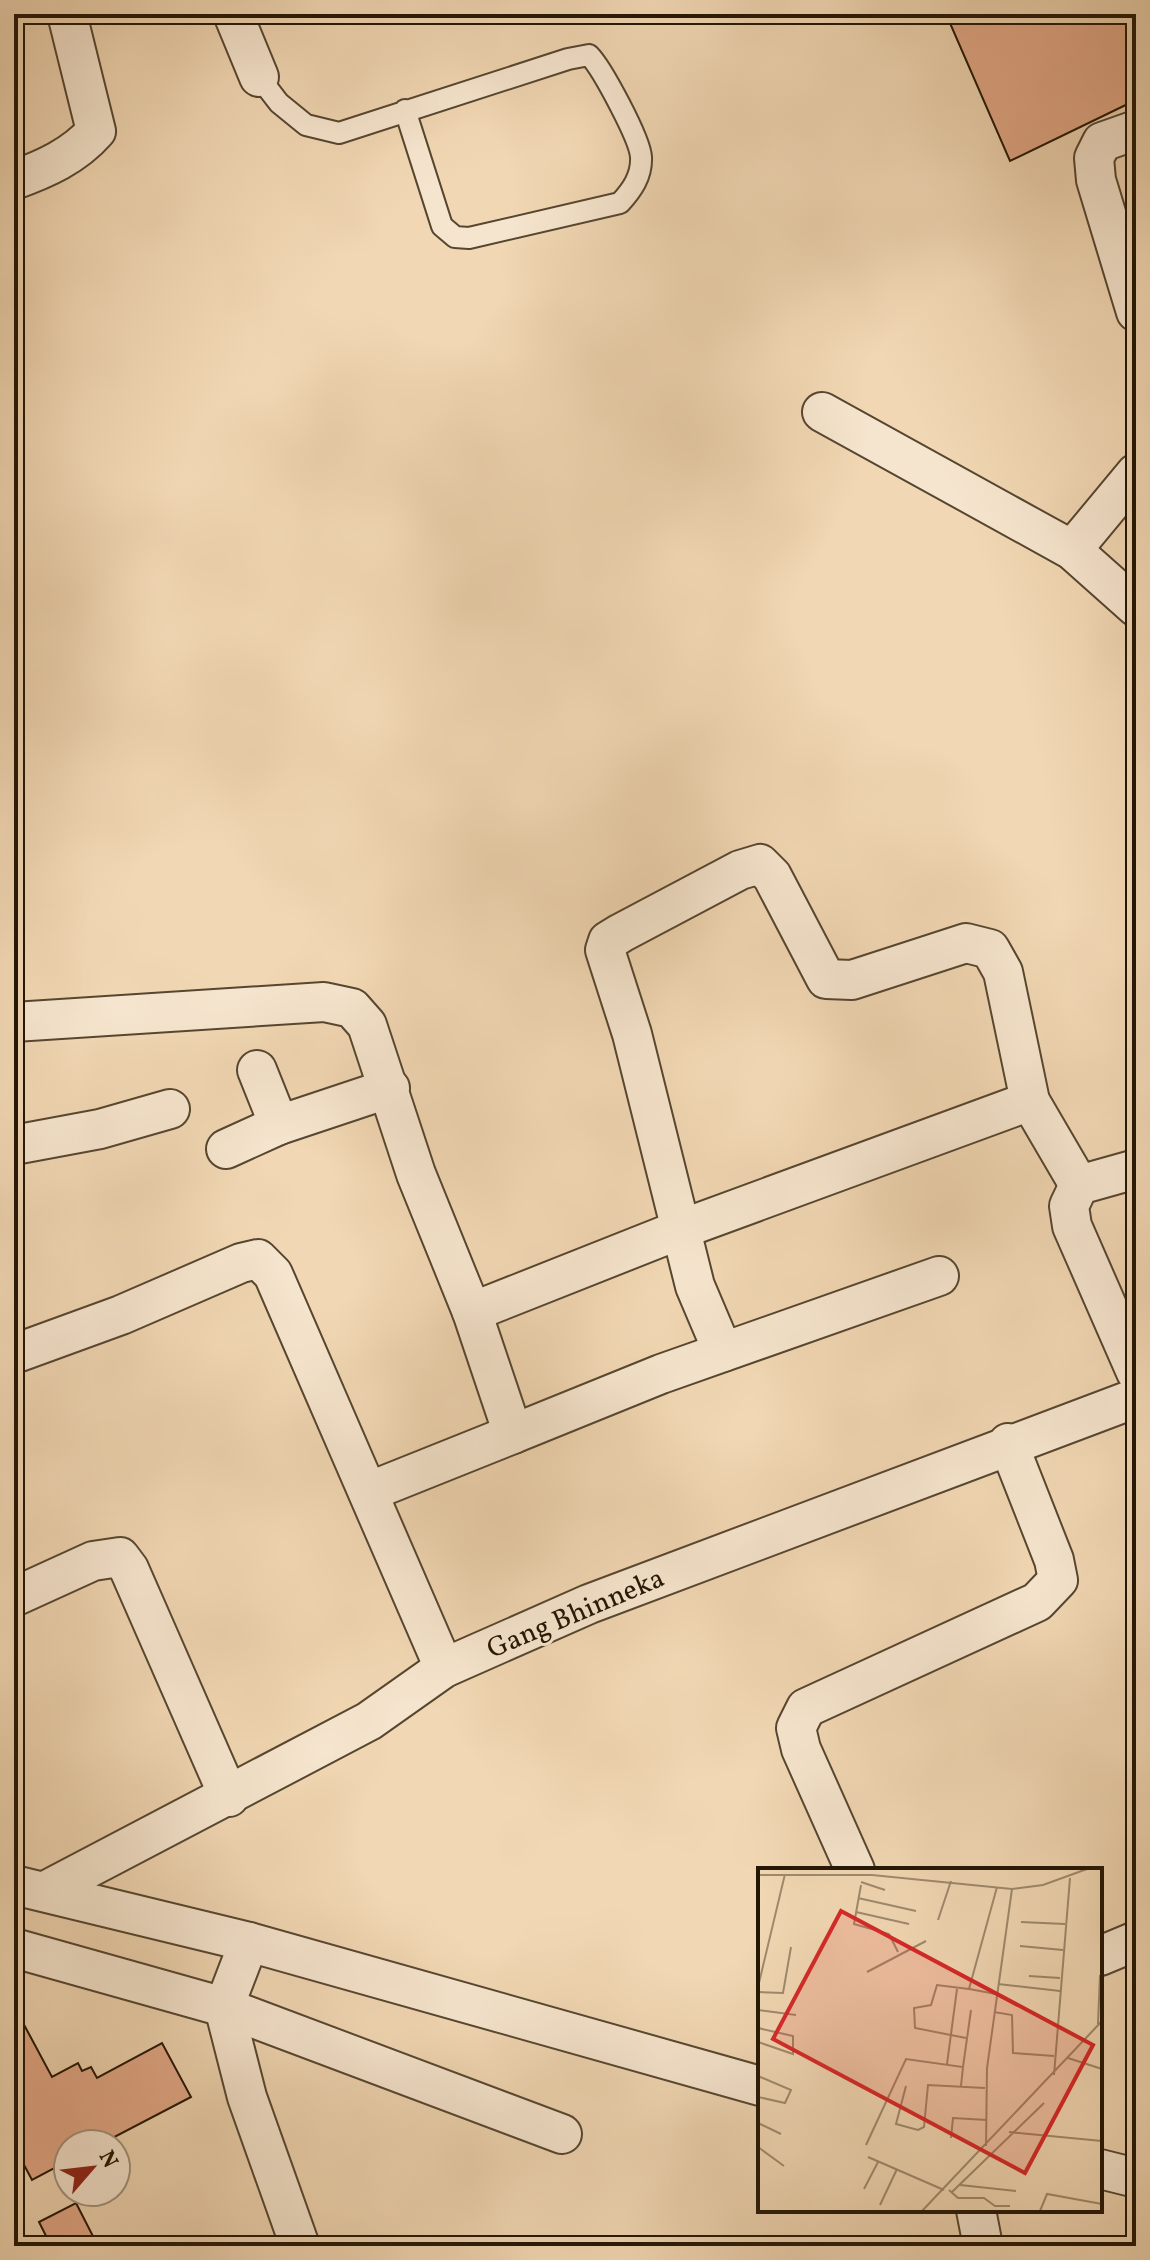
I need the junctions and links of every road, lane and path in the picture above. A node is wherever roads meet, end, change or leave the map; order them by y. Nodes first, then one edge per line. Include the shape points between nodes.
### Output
1 (67, 14) edge
2 (233, 14) edge
3 (259, 77) joint
4 (405, 110) junction
5 (1136, 130) edge
6 (14, 180) edge
7 (1136, 312) edge
8 (822, 412) dead end
9 (1136, 473) edge
10 (1072, 550) junction
11 (1136, 607) edge
12 (14, 1022) edge
13 (257, 1070) dead end
14 (390, 1088) junction
15 (1030, 1101) junction
16 (170, 1109) dead end
17 (279, 1125) junction
18 (14, 1145) edge
19 (226, 1149) dead end
20 (1136, 1169) edge
21 (1079, 1185) junction
22 (679, 1230) junction
23 (939, 1276) dead end
24 (472, 1312) junction
25 (723, 1352) junction
26 (14, 1354) edge
27 (1136, 1372) edge
28 (1136, 1398) edge
29 (513, 1434) junction
30 (1008, 1443) junction
31 (368, 1492) junction
32 (14, 1597) edge
33 (444, 1668) junction
34 (229, 1797) junction
35 (854, 1868) edge
36 (29, 1888) edge
37 (1136, 1941) edge
38 (249, 1942) junction
39 (14, 1948) edge
40 (1102, 1955) edge
41 (224, 2007) junction
42 (758, 2085) edge
43 (562, 2134) dead end
44 (1102, 2170) edge
45 (1136, 2178) edge
46 (976, 2212) edge
47 (300, 2246) edge
48 (983, 2246) edge

1 - 6 street via 96,131 81,148
2 - 3 street
3 - 4 lane via 306,125 339,133
4 - 4 lane via 442,226 455,237 620,203 635,186 641,156 602,68 589,55
5 - 7 street via 1102,142 1094,158
8 - 10 street
9 - 10 street
10 - 11 street
12 - 14 street via 324,1002 352,1008 367,1025
13 - 17 street
14 - 17 street
14 - 24 street via 416,1174
15 - 21 street
15 - 22 street
15 - 22 street via 1003,972 990,949 966,943 852,980 826,979 772,876 760,864 740,870 621,933 605,950 632,1034
16 - 18 street
17 - 19 street
20 - 21 street
21 - 27 street via 1069,1206 1072,1226
22 - 24 street
22 - 25 street
23 - 25 street
24 - 29 street
25 - 29 street
26 - 31 street via 258,1259 273,1274
28 - 30 street, Gang Bhinneka
29 - 31 street
30 - 33 street, Gang Bhinneka via 589,1604
30 - 35 street via 1058,1580 1037,1602 806,1708 796,1728
31 - 33 street
32 - 34 street via 93,1561 120,1557 182,1683
33 - 34 street, Gang Bhinneka via 369,1721
34 - 36 street, Gang Bhinneka
36 - 38 street
37 - 40 street
38 - 41 street
38 - 42 street
39 - 41 street
41 - 43 street
41 - 47 street via 247,2097
44 - 45 street
46 - 48 street

